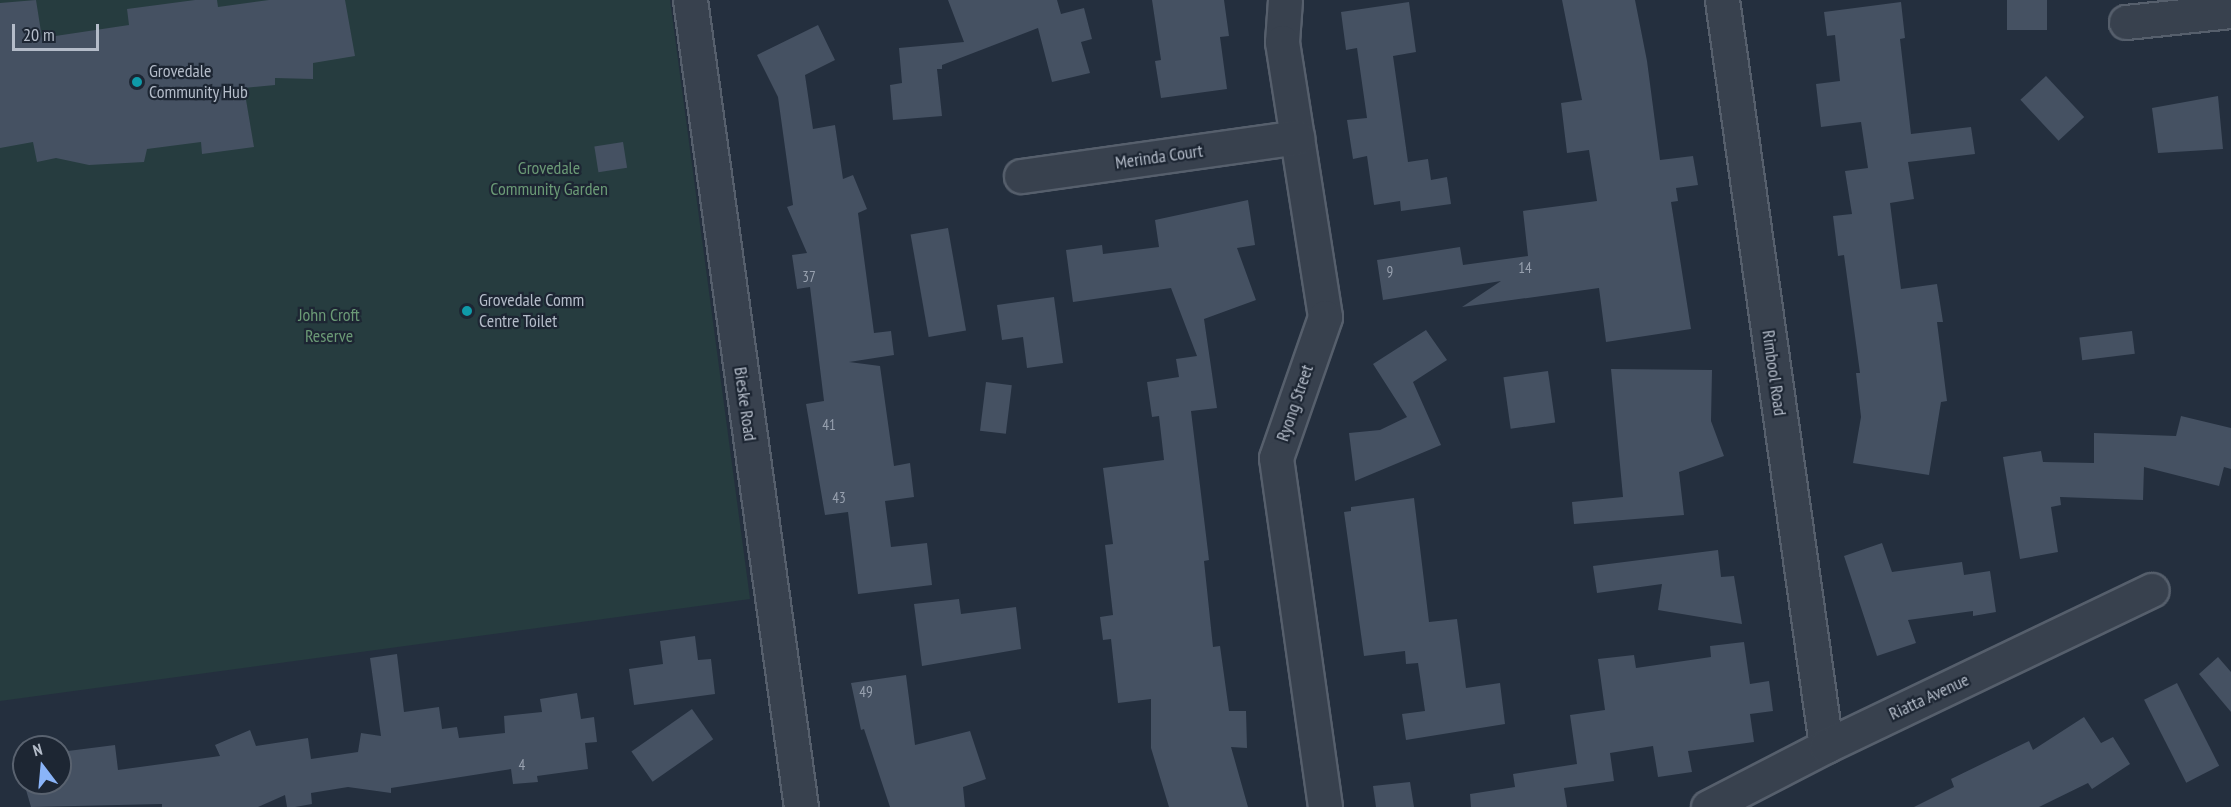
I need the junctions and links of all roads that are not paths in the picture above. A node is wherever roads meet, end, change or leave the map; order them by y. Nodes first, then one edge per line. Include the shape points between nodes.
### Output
1 (690, 0) edge
2 (1285, 0) edge
3 (1722, 0) edge
4 (2231, 11) edge
5 (2126, 22) dead end
6 (1297, 137) junction
7 (1021, 176) dead end
8 (2152, 590) dead end
9 (1826, 746) junction
10 (798, 807) edge
11 (1325, 807) edge
12 (1708, 807) edge

1 - 10 street, Bieske Road
2 - 6 street, Ryong Street via 1282,42
3 - 9 street, Rimbool Road
4 - 5 street
6 - 7 street, Merinda Court
6 - 11 street, Ryong Street via 1325,317 1276,458
8 - 9 street, Riatta Avenue
9 - 12 street, Riatta Avenue

